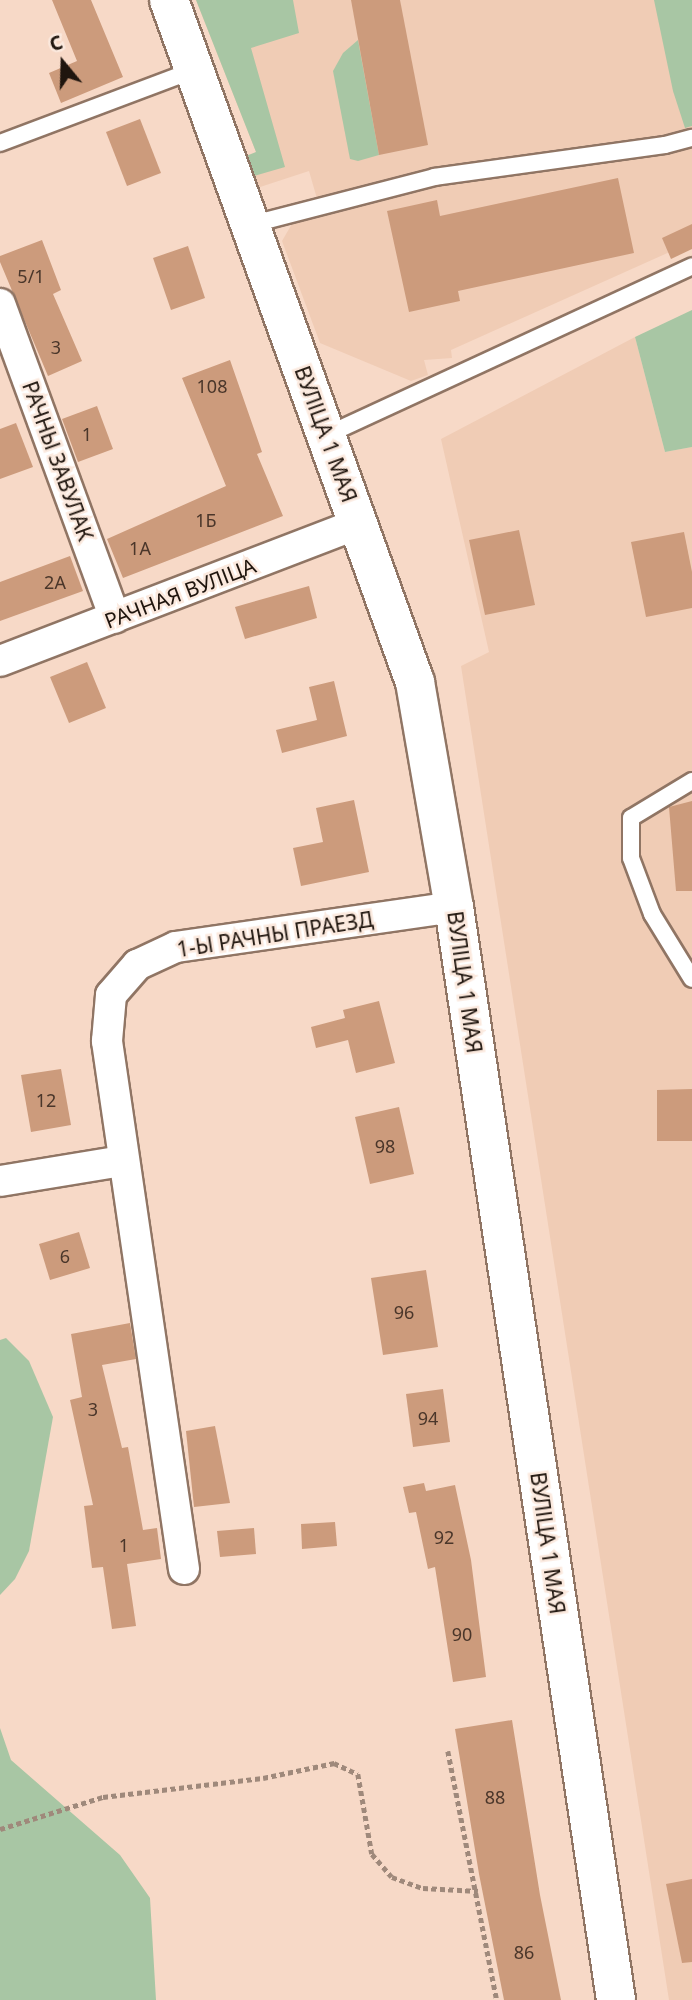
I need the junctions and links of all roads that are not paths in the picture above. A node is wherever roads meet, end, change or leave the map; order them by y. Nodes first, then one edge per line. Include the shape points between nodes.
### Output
1 (169, 0) edge
2 (194, 70) junction
3 (692, 138) edge
4 (0, 143) edge
5 (249, 225) junction
6 (692, 266) edge
7 (0, 304) edge
8 (327, 435) junction
9 (359, 523) junction
10 (115, 618) junction
11 (0, 661) edge
12 (692, 781) edge
13 (454, 907) junction
14 (692, 979) edge
15 (122, 1161) junction
16 (0, 1181) edge
17 (184, 1569) dead end
18 (615, 2000) edge

1 - 2 street, ВУЛІЦА 1 МАЯ
2 - 4 lane
2 - 5 street, ВУЛІЦА 1 МАЯ
3 - 5 lane via 434,177
5 - 8 street, ВУЛІЦА 1 МАЯ
6 - 8 lane
7 - 10 street, РАЧНЫ ЗАВУЛАК
8 - 9 street, ВУЛІЦА 1 МАЯ
9 - 10 street, РАЧНАЯ ВУЛІЦА
9 - 13 street, ВУЛІЦА 1 МАЯ via 415,682
10 - 11 street, РАЧНАЯ ВУЛІЦА
12 - 14 lane via 631,818 631,858 652,914
13 - 15 street, 1-Ы РАЧНЫ ПРАЕЗД via 176,947 137,965 111,996 107,1041
13 - 18 street, ВУЛІЦА 1 МАЯ
15 - 16 street
15 - 17 street, 1-Ы РАЧНЫ ПРАЕЗД

